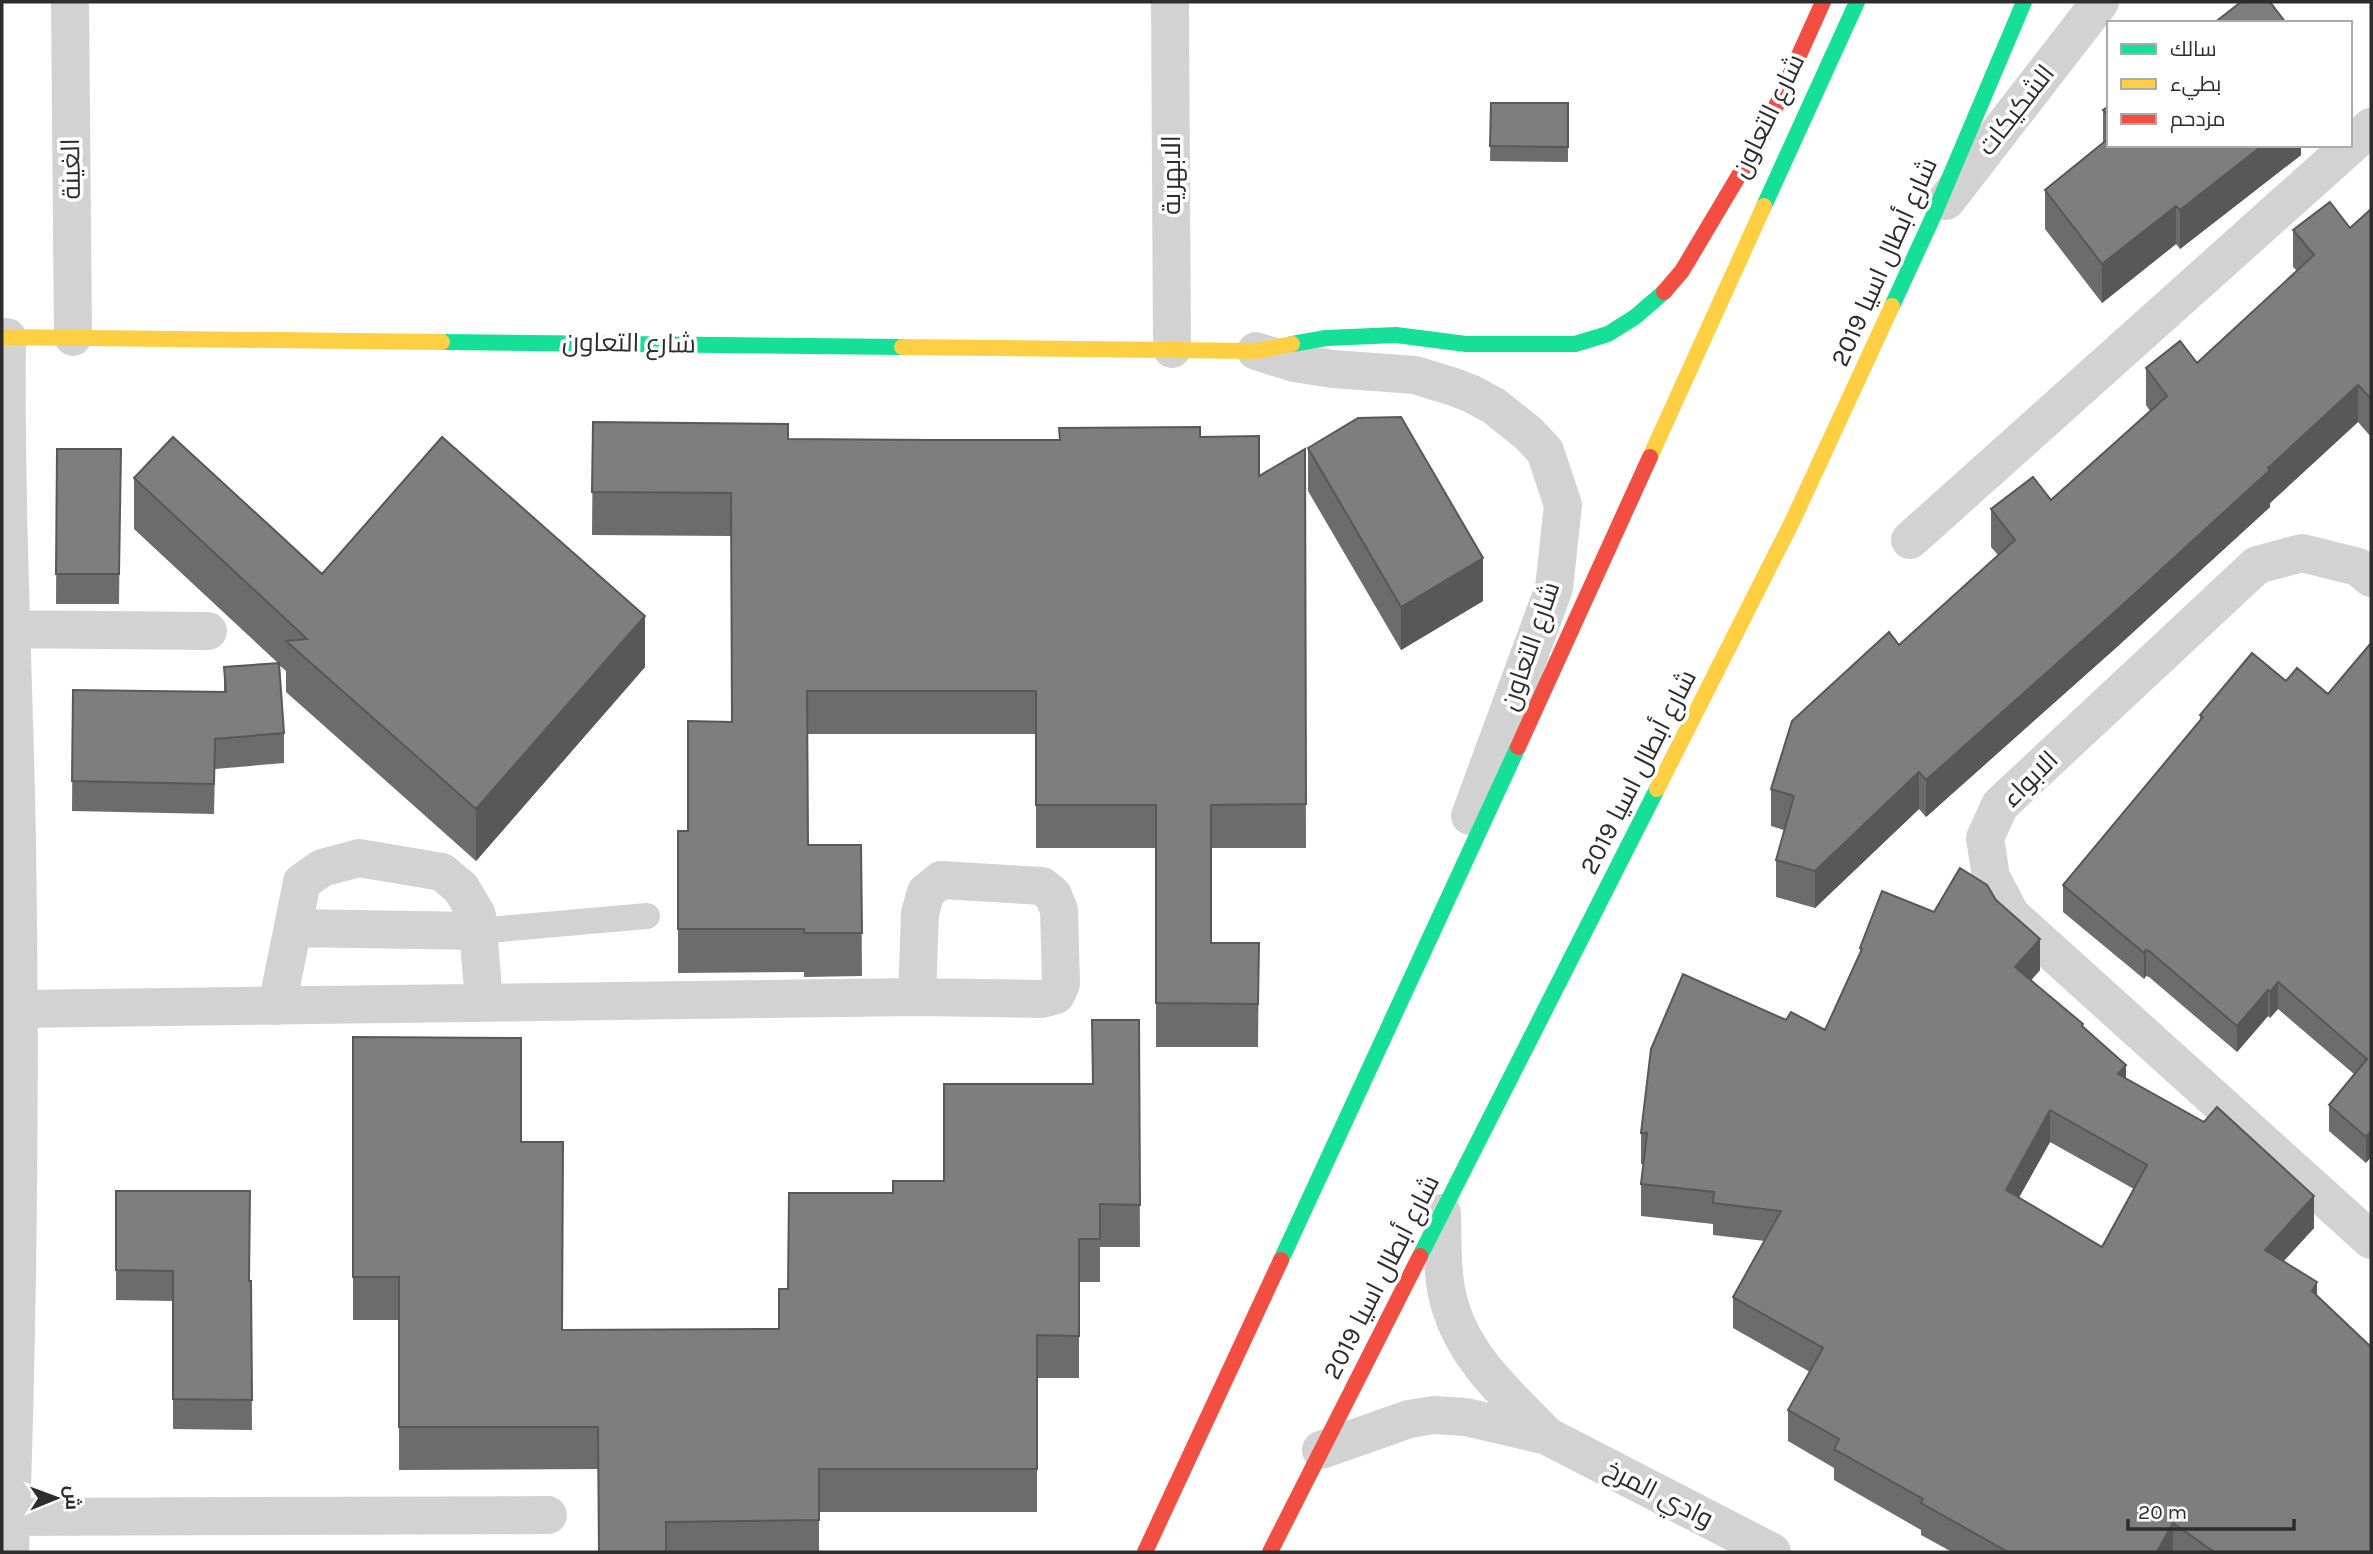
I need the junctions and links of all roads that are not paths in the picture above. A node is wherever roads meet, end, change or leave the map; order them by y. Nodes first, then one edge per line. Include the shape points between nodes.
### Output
1 (70, 2) edge
2 (1170, 2) edge
3 (1823, 2) edge
4 (1857, 2) edge
5 (2024, 2) edge
6 (2100, 2) edge
7 (2371, 127) edge
8 (2352, 144) edge
9 (2349, 147) edge
10 (1932, 219) junction
11 (5, 337) edge
12 (73, 337) junction
13 (1172, 349) junction
14 (1256, 351) junction
15 (1910, 540) dead end
16 (2371, 578) edge
17 (7, 629) edge
18 (208, 631) dead end
19 (10, 847) edge
20 (648, 916) dead end
21 (293, 928) junction
22 (477, 931) junction
23 (917, 997) dead end
24 (484, 1003) junction
25 (277, 1006) junction
26 (18, 1009) junction
27 (1397, 1013) junction
28 (10, 1175) edge
29 (1442, 1213) junction
30 (2371, 1240) edge
31 (1546, 1436) junction
32 (1321, 1450) junction
33 (548, 1515) dead end
34 (11, 1535) edge
35 (1145, 1552) edge
36 (1270, 1552) edge
37 (1772, 1552) edge

1 - 12 street, الغينة
2 - 13 street, الابهرية
3 - 14 main road, شارع التعاون via 1763,135 1682,271 1660,297 1608,334 1575,344 1466,344 1396,335 1326,338
4 - 27 main road
5 - 10 main road, شارع أبطال اسيا 2019
6 - 10 street, الشكيكات
7 - 8 street
9 - 15 street
10 - 29 main road, شارع أبطال اسيا 2019 via 1793,520
11 - 12 main road, شارع التعاون
11 - 17 street
12 - 13 main road, شارع التعاون
13 - 14 main road, شارع التعاون
14 - 27 street, شارع التعاون via 1333,369 1415,375 1472,394 1520,426 1545,451 1563,505 1554,588
16 - 30 street, الابواء via 2358,567 2302,553 2257,565 2000,805 1985,838 1990,877 2011,915
17 - 18 street
17 - 19 street
19 - 26 street
20 - 22 lane
21 - 22 street
21 - 22 street via 302,882 322,868 359,859 442,872 461,888 477,915
21 - 25 street
22 - 24 street
23 - 24 street
24 - 25 street
25 - 26 street
26 - 28 street
27 - 35 main road
28 - 34 street
29 - 31 street, وادي المرخ via 1450,1307 1464,1339 1483,1369
29 - 32 main road, شارع أبطال اسيا 2019
31 - 32 street, وادي المرخ via 1466,1417 1434,1415 1386,1425
31 - 37 street, وادي المرخ
32 - 36 main road, شارع أبطال اسيا 2019
33 - 34 street

